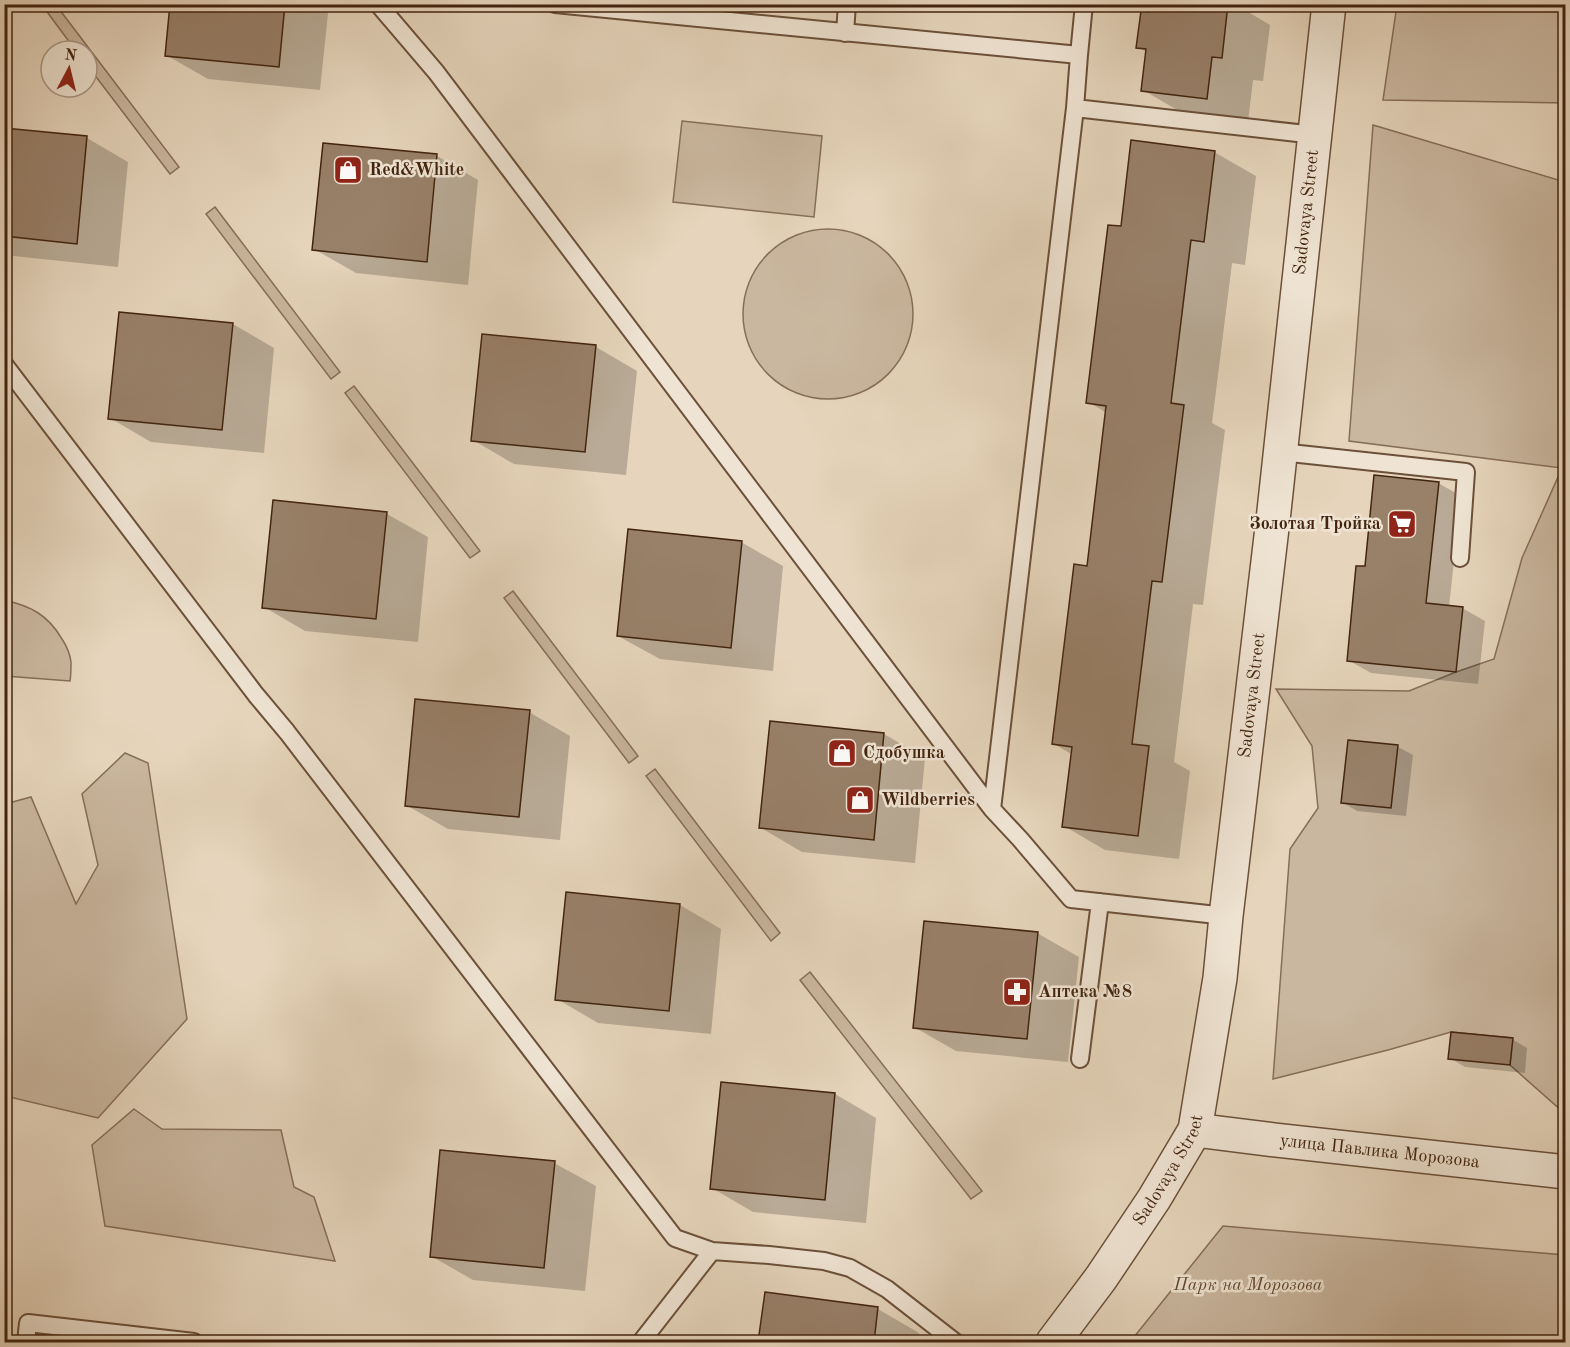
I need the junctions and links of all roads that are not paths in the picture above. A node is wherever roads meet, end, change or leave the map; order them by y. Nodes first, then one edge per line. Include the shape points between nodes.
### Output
1 (378, 4) edge
2 (555, 4) edge
3 (847, 4) edge
4 (1084, 4) edge
5 (1329, 4) edge
6 (609, 7) edge
7 (845, 33) junction
8 (1079, 55) junction
9 (1075, 108) junction
10 (1316, 135) junction
11 (4, 364) edge
12 (1281, 452) junction
13 (1460, 558) dead end
14 (992, 809) junction
15 (1100, 902) junction
16 (1226, 916) junction
17 (1080, 1059) dead end
18 (1195, 1130) junction
19 (1566, 1172) edge
20 (712, 1251) junction
21 (26, 1342) edge
22 (194, 1342) edge
23 (641, 1342) edge
24 (955, 1342) edge
25 (1053, 1342) edge

1 - 14 lane via 436,72
2 - 6 lane
3 - 7 lane
4 - 8 lane
5 - 10 street, Sadovaya Street
6 - 7 lane
7 - 8 lane
8 - 9 lane
9 - 10 lane
9 - 14 lane
10 - 12 street, Sadovaya Street
11 - 20 lane via 675,1238
12 - 13 lane via 1466,472
12 - 16 street, Sadovaya Street
14 - 15 lane via 1071,899
15 - 16 lane
15 - 17 lane
16 - 18 street, Sadovaya Street
18 - 19 street, улица Павлика Морозова
18 - 25 street, Sadovaya Street via 1154,1199
20 - 23 lane
20 - 24 lane via 824,1261 850,1268 888,1289
21 - 22 lane via 28,1323

